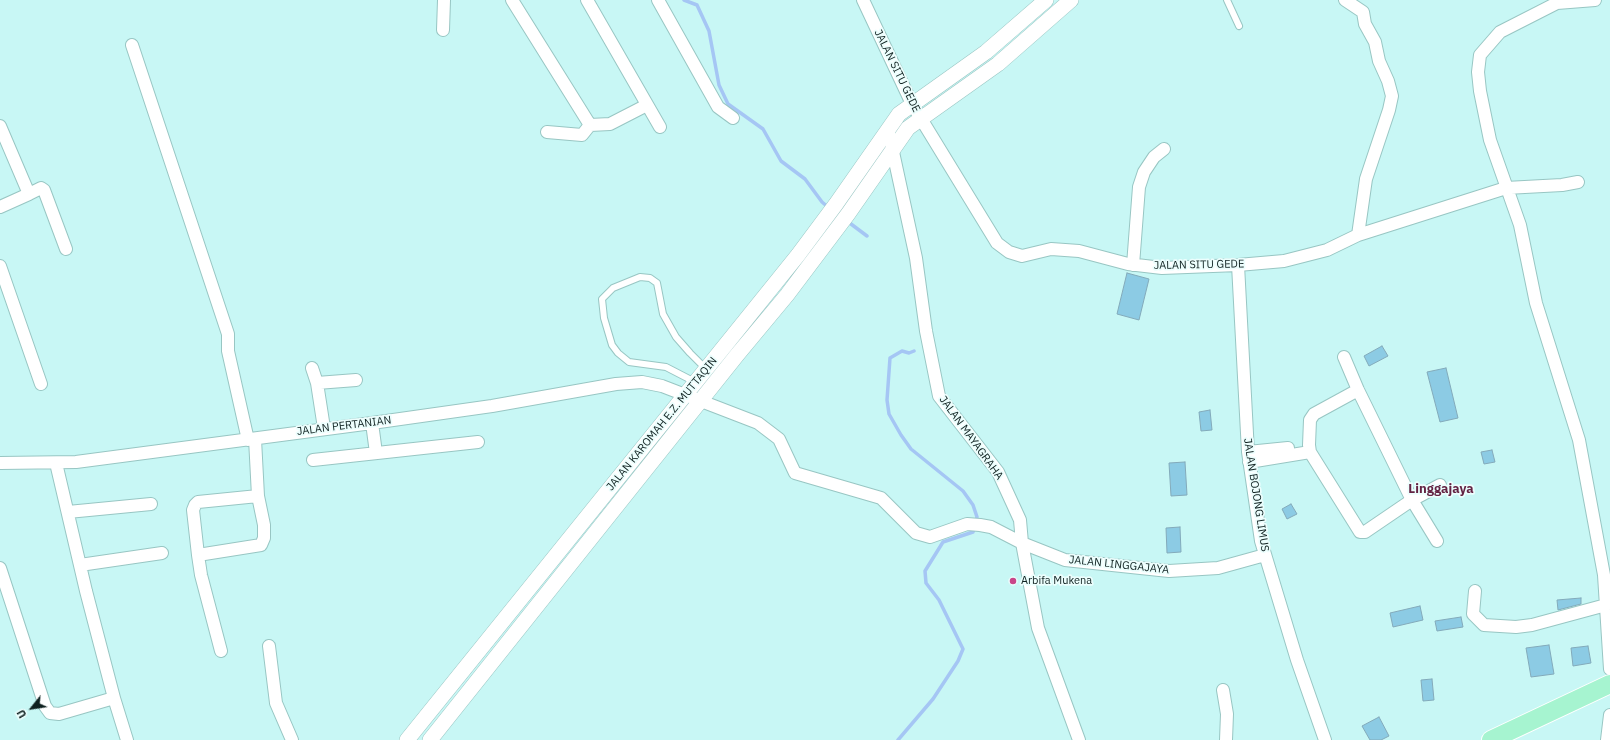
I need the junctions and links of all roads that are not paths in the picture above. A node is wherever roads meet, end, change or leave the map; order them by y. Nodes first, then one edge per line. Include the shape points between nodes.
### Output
1 (444, 0) edge
2 (512, 0) edge
3 (587, 0) edge
4 (658, 0) edge
5 (863, 0) edge
6 (1046, 0) edge
7 (1071, 0) edge
8 (1227, 0) edge
9 (1345, 0) edge
10 (1595, 0) edge
11 (1239, 26) dead end
12 (443, 30) dead end
13 (132, 45) dead end
14 (912, 104) junction
15 (647, 105) junction
16 (733, 118) dead end
17 (921, 119) junction
18 (590, 125) junction
19 (0, 126) edge
20 (660, 127) dead end
21 (888, 129) junction
22 (547, 132) dead end
23 (1164, 149) dead end
24 (892, 150) junction
25 (1578, 182) dead end
26 (1506, 188) junction
27 (29, 194) junction
28 (0, 207) edge
29 (1358, 235) junction
30 (66, 249) dead end
31 (1133, 265) junction
32 (1238, 265) junction
33 (0, 266) edge
34 (1344, 357) dead end
35 (312, 368) dead end
36 (706, 369) junction
37 (356, 380) dead end
38 (695, 382) junction
39 (317, 383) junction
40 (41, 384) dead end
41 (1358, 390) junction
42 (685, 395) junction
43 (701, 400) junction
44 (372, 423) junction
45 (324, 428) junction
46 (251, 440) junction
47 (478, 442) dead end
48 (1310, 449) junction
49 (376, 453) junction
50 (1248, 457) junction
51 (313, 460) dead end
52 (0, 463) edge
53 (56, 463) junction
54 (1440, 485) dead end
55 (258, 496) junction
56 (1412, 500) junction
57 (150, 504) dead end
58 (68, 512) junction
59 (967, 524) joint
60 (1437, 541) dead end
61 (1022, 543) junction
62 (162, 553) dead end
63 (1265, 555) junction
64 (198, 556) junction
65 (80, 564) junction
66 (0, 568) edge
67 (1474, 591) dead end
68 (1606, 605) junction
69 (269, 646) dead end
70 (222, 651) dead end
71 (1610, 669) edge
72 (1610, 684) edge
73 (1223, 690) dead end
74 (114, 698) junction
75 (431, 710) junction
76 (1610, 715) edge
77 (446, 720) junction
78 (127, 740) edge
79 (292, 740) edge
80 (406, 740) edge
81 (430, 740) edge
82 (1079, 740) edge
83 (1226, 740) edge
84 (1325, 740) edge
85 (1491, 740) edge
86 (1607, 740) edge

1 - 12 street
2 - 18 street
3 - 15 street
4 - 16 street via 718,107
5 - 14 street, JALAN SITU GEDE
6 - 14 street, JALAN KAROMAH E.Z. MUTTAQIN via 986,52
7 - 17 street, JALAN KAROMAH E.Z. MUTTAQIN via 998,64
8 - 11 lane
9 - 29 street via 1363,12 1365,24 1375,42 1392,96 1366,179
10 - 26 street via 1556,3 1500,32 1480,55 1480,91 1490,140
13 - 46 street via 228,334 228,351
14 - 17 street, JALAN SITU GEDE
14 - 21 street, JALAN KAROMAH E.Z. MUTTAQIN via 899,114
15 - 18 street via 610,124
15 - 20 street
17 - 24 street, JALAN KAROMAH E.Z. MUTTAQIN via 908,128
17 - 31 street, JALAN SITU GEDE via 996,243 1009,252 1022,256 1051,249 1080,251
18 - 22 street via 582,135
19 - 27 street
21 - 24 street, JALAN MAYAGRAHA
21 - 36 street, JALAN KAROMAH E.Z. MUTTAQIN via 836,204
23 - 31 street via 1154,157 1144,172 1139,187
24 - 43 street, JALAN KAROMAH E.Z. MUTTAQIN via 787,295
24 - 61 street, JALAN MAYAGRAHA via 916,258 926,331 939,396 998,472 1020,520
25 - 26 street, JALAN SITU GEDE
26 - 29 street, JALAN SITU GEDE
26 - 68 street via 1520,225 1536,302 1579,440 1602,568
27 - 28 street
27 - 30 street via 41,188 44,190
29 - 32 street, JALAN SITU GEDE via 1327,250 1284,261
31 - 32 street, JALAN SITU GEDE via 1162,268
32 - 50 street, JALAN BOJONG LIMUS
33 - 40 street
34 - 41 street
35 - 39 street
36 - 38 street, JALAN KAROMAH E.Z. MUTTAQIN
36 - 38 lane via 676,337 663,314 657,283 650,278 640,277 613,288 602,299 604,318 612,345 618,353 629,362 666,367
37 - 39 street
38 - 42 street, JALAN KAROMAH E.Z. MUTTAQIN
39 - 45 street
41 - 48 street via 1314,414 1310,420
41 - 56 street
42 - 43 street, JALAN PERTANIAN
42 - 44 street, JALAN PERTANIAN via 642,382 616,384 492,406
42 - 75 street, JALAN KAROMAH E.Z. MUTTAQIN
43 - 59 street, JALAN PERTANIAN via 758,423 779,439 795,473 881,498 916,533 930,537
43 - 77 street, JALAN KAROMAH E.Z. MUTTAQIN
44 - 45 street, JALAN PERTANIAN
44 - 49 street
45 - 46 street, JALAN PERTANIAN
46 - 53 street, JALAN PERTANIAN
46 - 55 street
47 - 49 street
48 - 50 street
48 - 56 street via 1360,532 1365,532
49 - 51 street
50 - 63 street, JALAN BOJONG LIMUS
52 - 53 street, JALAN PERTANIAN
53 - 58 street
54 - 56 street
55 - 64 street via 264,525 264,538 261,544
55 - 64 street via 198,502 193,510
56 - 60 street
57 - 58 street
58 - 65 street
59 - 61 street, JALAN LINGGAJAYA via 991,527
61 - 63 street, JALAN LINGGAJAYA via 1065,560 1169,571 1218,568
61 - 82 street, JALAN MAYAGRAHA via 1038,628
62 - 65 street
63 - 84 street, JALAN BOJONG LIMUS
64 - 70 street
65 - 74 street
66 - 74 street via 45,706 50,713 59,714
67 - 68 street via 1473,614 1484,625 1532,625
68 - 71 street
69 - 79 street via 276,703
72 - 85 main road
73 - 83 street via 1227,714
74 - 78 street
75 - 77 street
75 - 80 street, JALAN KAROMAH E.Z. MUTTAQIN
76 - 86 street
77 - 81 street, JALAN KAROMAH E.Z. MUTTAQIN

